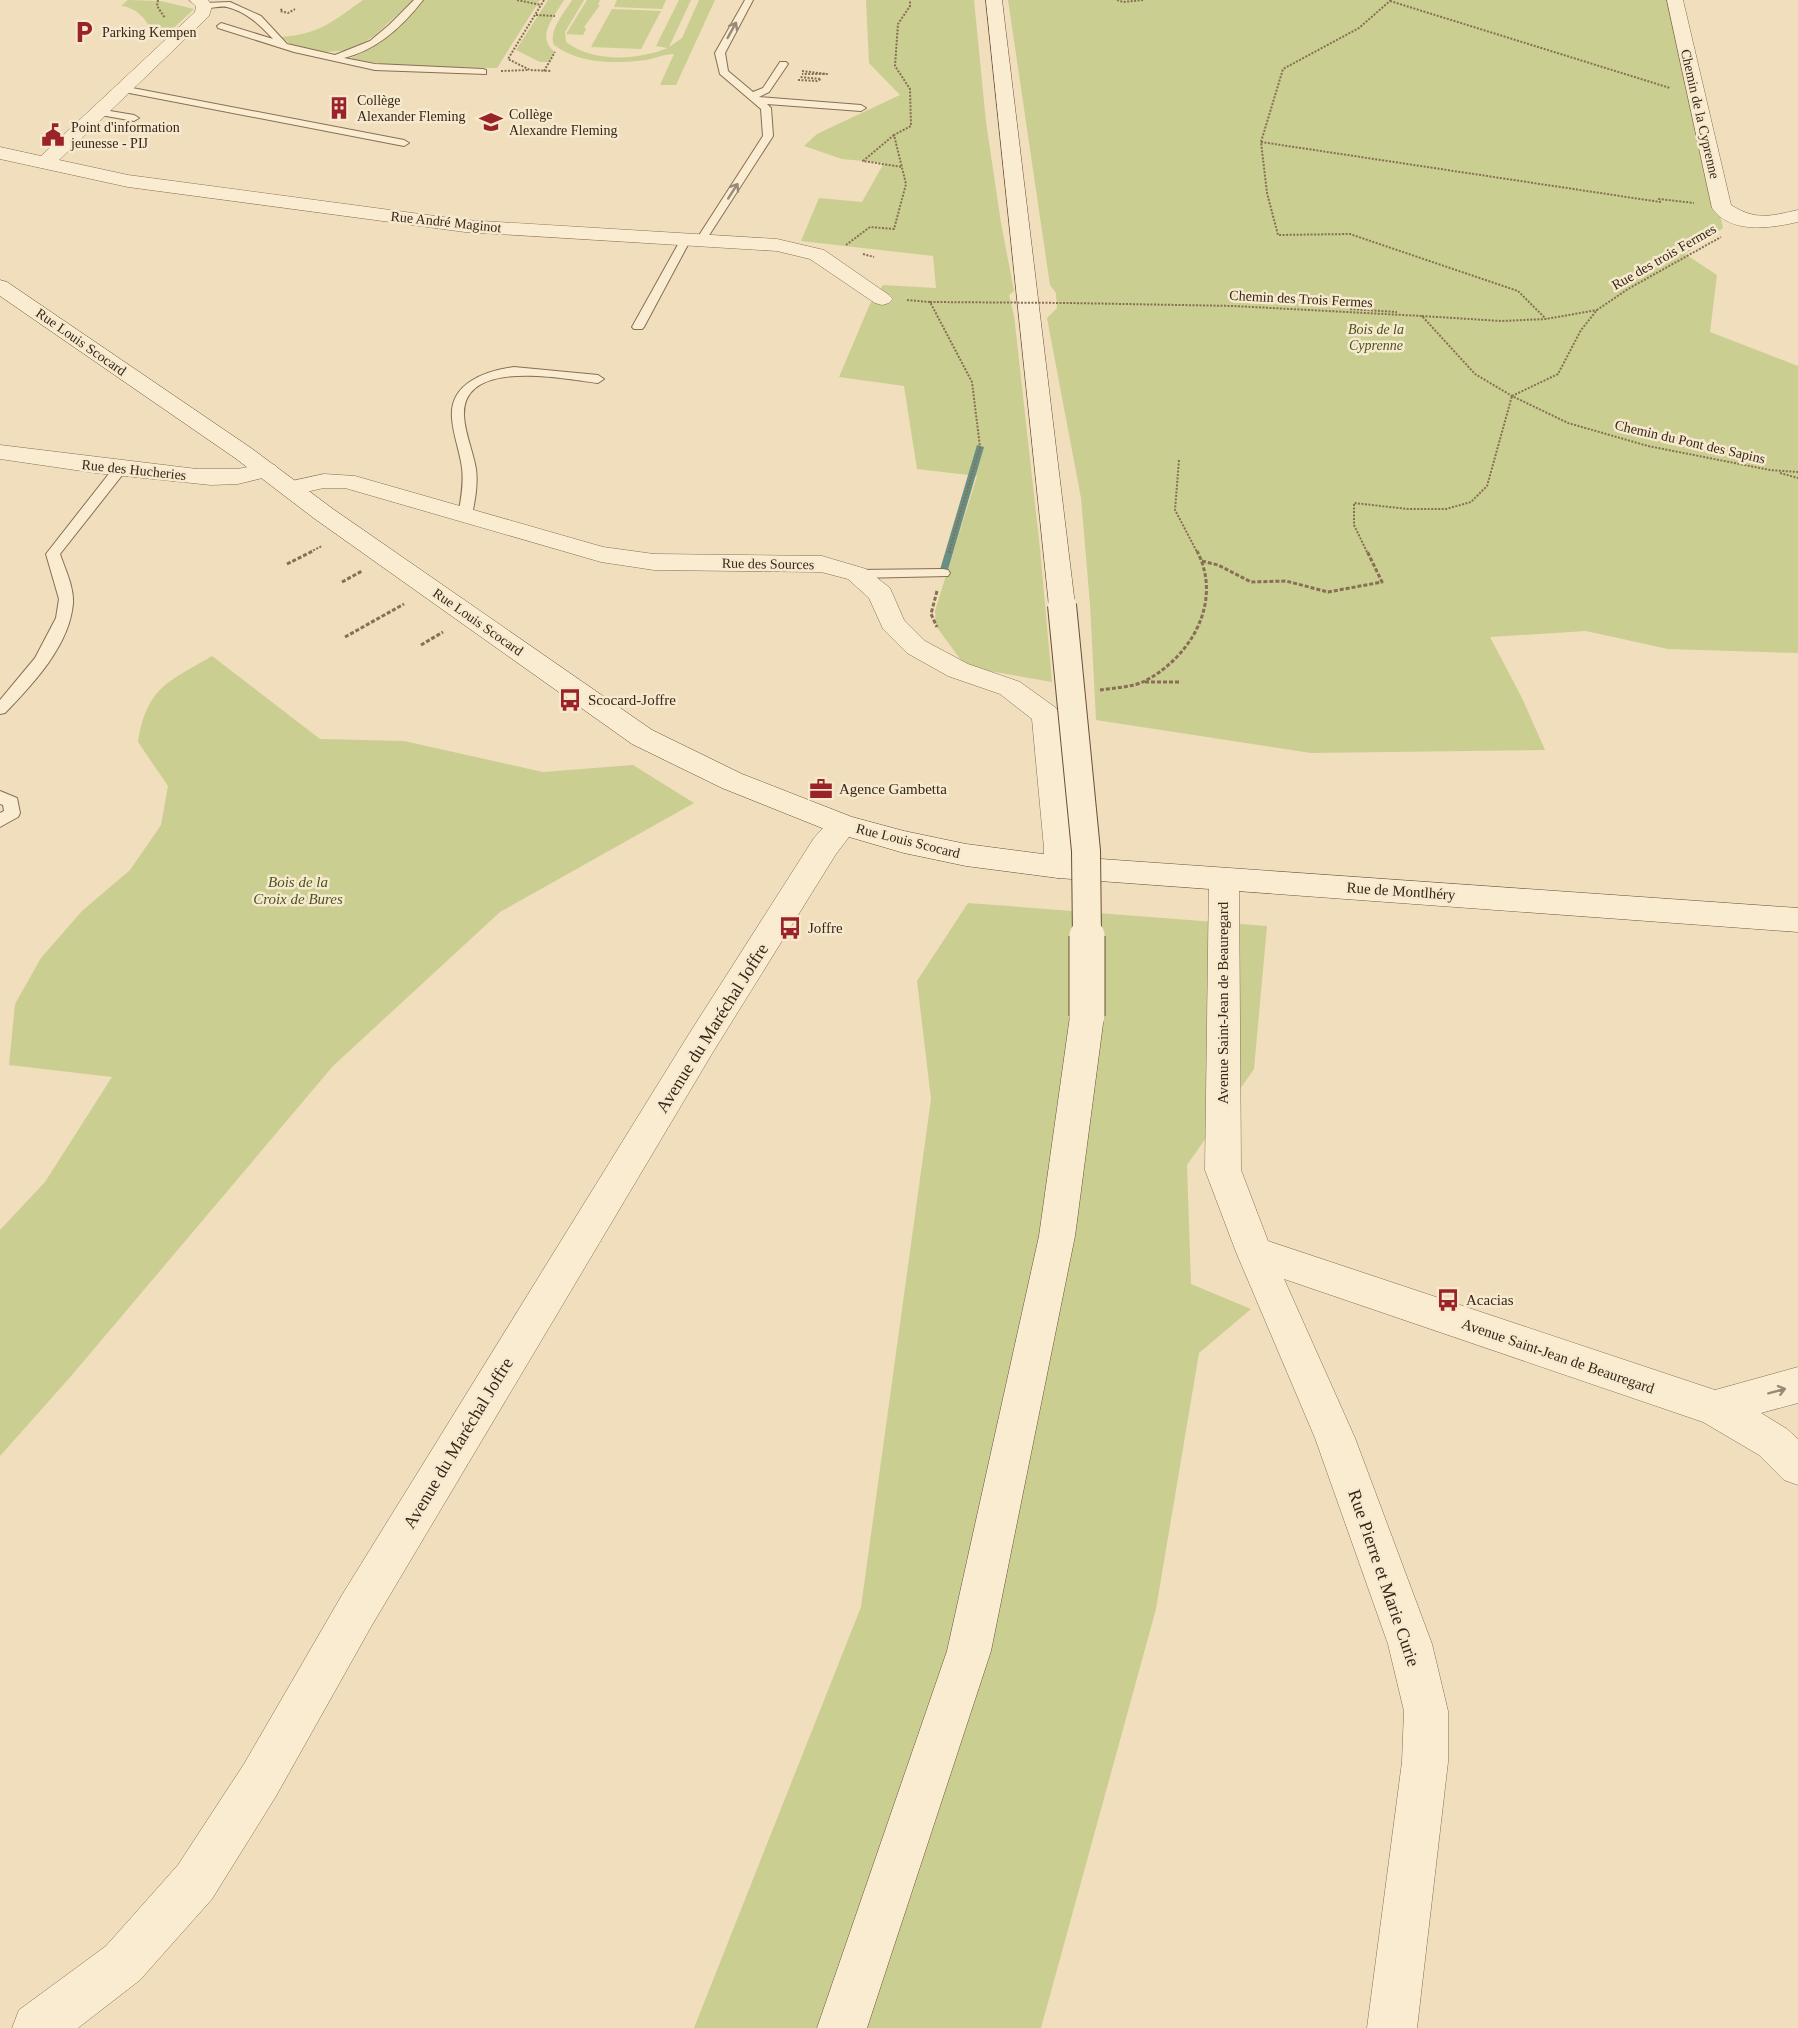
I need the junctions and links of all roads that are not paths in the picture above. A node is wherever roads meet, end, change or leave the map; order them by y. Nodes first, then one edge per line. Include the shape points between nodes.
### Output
1 (419, 0) edge
2 (748, 0) edge
3 (994, 0) edge
4 (1675, 0) edge
5 (200, 3) edge
6 (221, 26) dead end
7 (285, 47) junction
8 (331, 58) junction
9 (783, 64) dead end
10 (483, 72) road end
11 (122, 89) junction
12 (754, 98) junction
13 (861, 108) dead end
14 (98, 112) junction
15 (134, 118) dead end
16 (404, 143) dead end
17 (0, 153) edge
18 (45, 163) junction
19 (1798, 216) edge
20 (693, 239) junction
21 (0, 286) edge
22 (882, 299) dead end
23 (638, 327) dead end
24 (598, 379) dead end
25 (0, 452) edge
26 (120, 469) junction
27 (267, 470) junction
28 (292, 488) junction
29 (465, 515) junction
30 (943, 573) dead end
31 (857, 574) junction
32 (0, 709) edge
33 (0, 797) edge
34 (0, 821) edge
35 (843, 825) junction
36 (1004, 861) joint
37 (1058, 867) junction
38 (1224, 879) junction
39 (1798, 920) edge
40 (1254, 1252) junction
41 (1798, 1385) edge
42 (1715, 1408) junction
43 (1798, 1466) edge
44 (37, 2028) edge
45 (842, 2028) edge
46 (1392, 2028) edge

1 - 8 lane via 368,48
12 -> 2 lane via 723,72 720,52
3 - 45 street, bridge via 1086,851 1087,1016 1057,1236 969,1651
4 - 19 street, Chemin de la Cyprenne via 1722,207 1738,220 1764,223
5 - 7 lane via 227,4 258,18
5 - 11 street via 203,13
6 - 7 lane
7 - 8 lane
8 - 10 lane via 375,68
9 - 12 lane via 766,90
11 - 14 street
11 - 16 lane
12 - 13 lane
20 -> 12 lane via 768,136 766,108
14 - 15 lane
14 - 18 street
17 - 18 street, Rue André Maginot
18 - 20 street, Rue André Maginot via 128,181 465,226
20 - 22 street, Rue André Maginot via 777,245 817,254
20 - 23 lane
21 - 27 street, Rue Louis Scocard
24 - 29 lane via 502,372 480,379 466,392 458,410 469,470 470,493
25 - 26 street, Rue des Hucheries
26 - 27 street, Rue des Hucheries via 214,478 239,478
26 - 32 lane via 53,554 66,601 59,629 24,684
27 - 28 street, Rue Louis Scocard
28 - 29 street, Rue des Sources via 346,481
28 - 35 street, Rue Louis Scocard via 642,737 732,781
29 - 31 street, Rue des Sources via 602,555 654,562 822,564
30 - 31 lane
31 - 37 street, Rue des Sources via 881,594 892,623 916,647 958,670 1010,688 1046,715
33 - 34 lane via 11,802 12,813
35 - 36 street, Rue Louis Scocard via 904,842
35 - 44 street, Avenue du Maréchal Joffre via 825,846 701,1044 195,1882 123,1962
36 - 37 street, Rue de Montlhéry
37 - 38 street, Rue de Montlhéry
38 - 39 street, Rue de Montlhéry
38 - 40 street, Avenue Saint-Jean de Beauregard via 1223,1170
40 - 42 street, Avenue Saint-Jean de Beauregard
40 - 46 street, Rue Pierre et Marie Curie via 1339,1449 1410,1644 1426,1711 1425,1762
42 -> 41 street
42 - 43 street, Avenue Saint-Jean de Beauregard via 1773,1442

